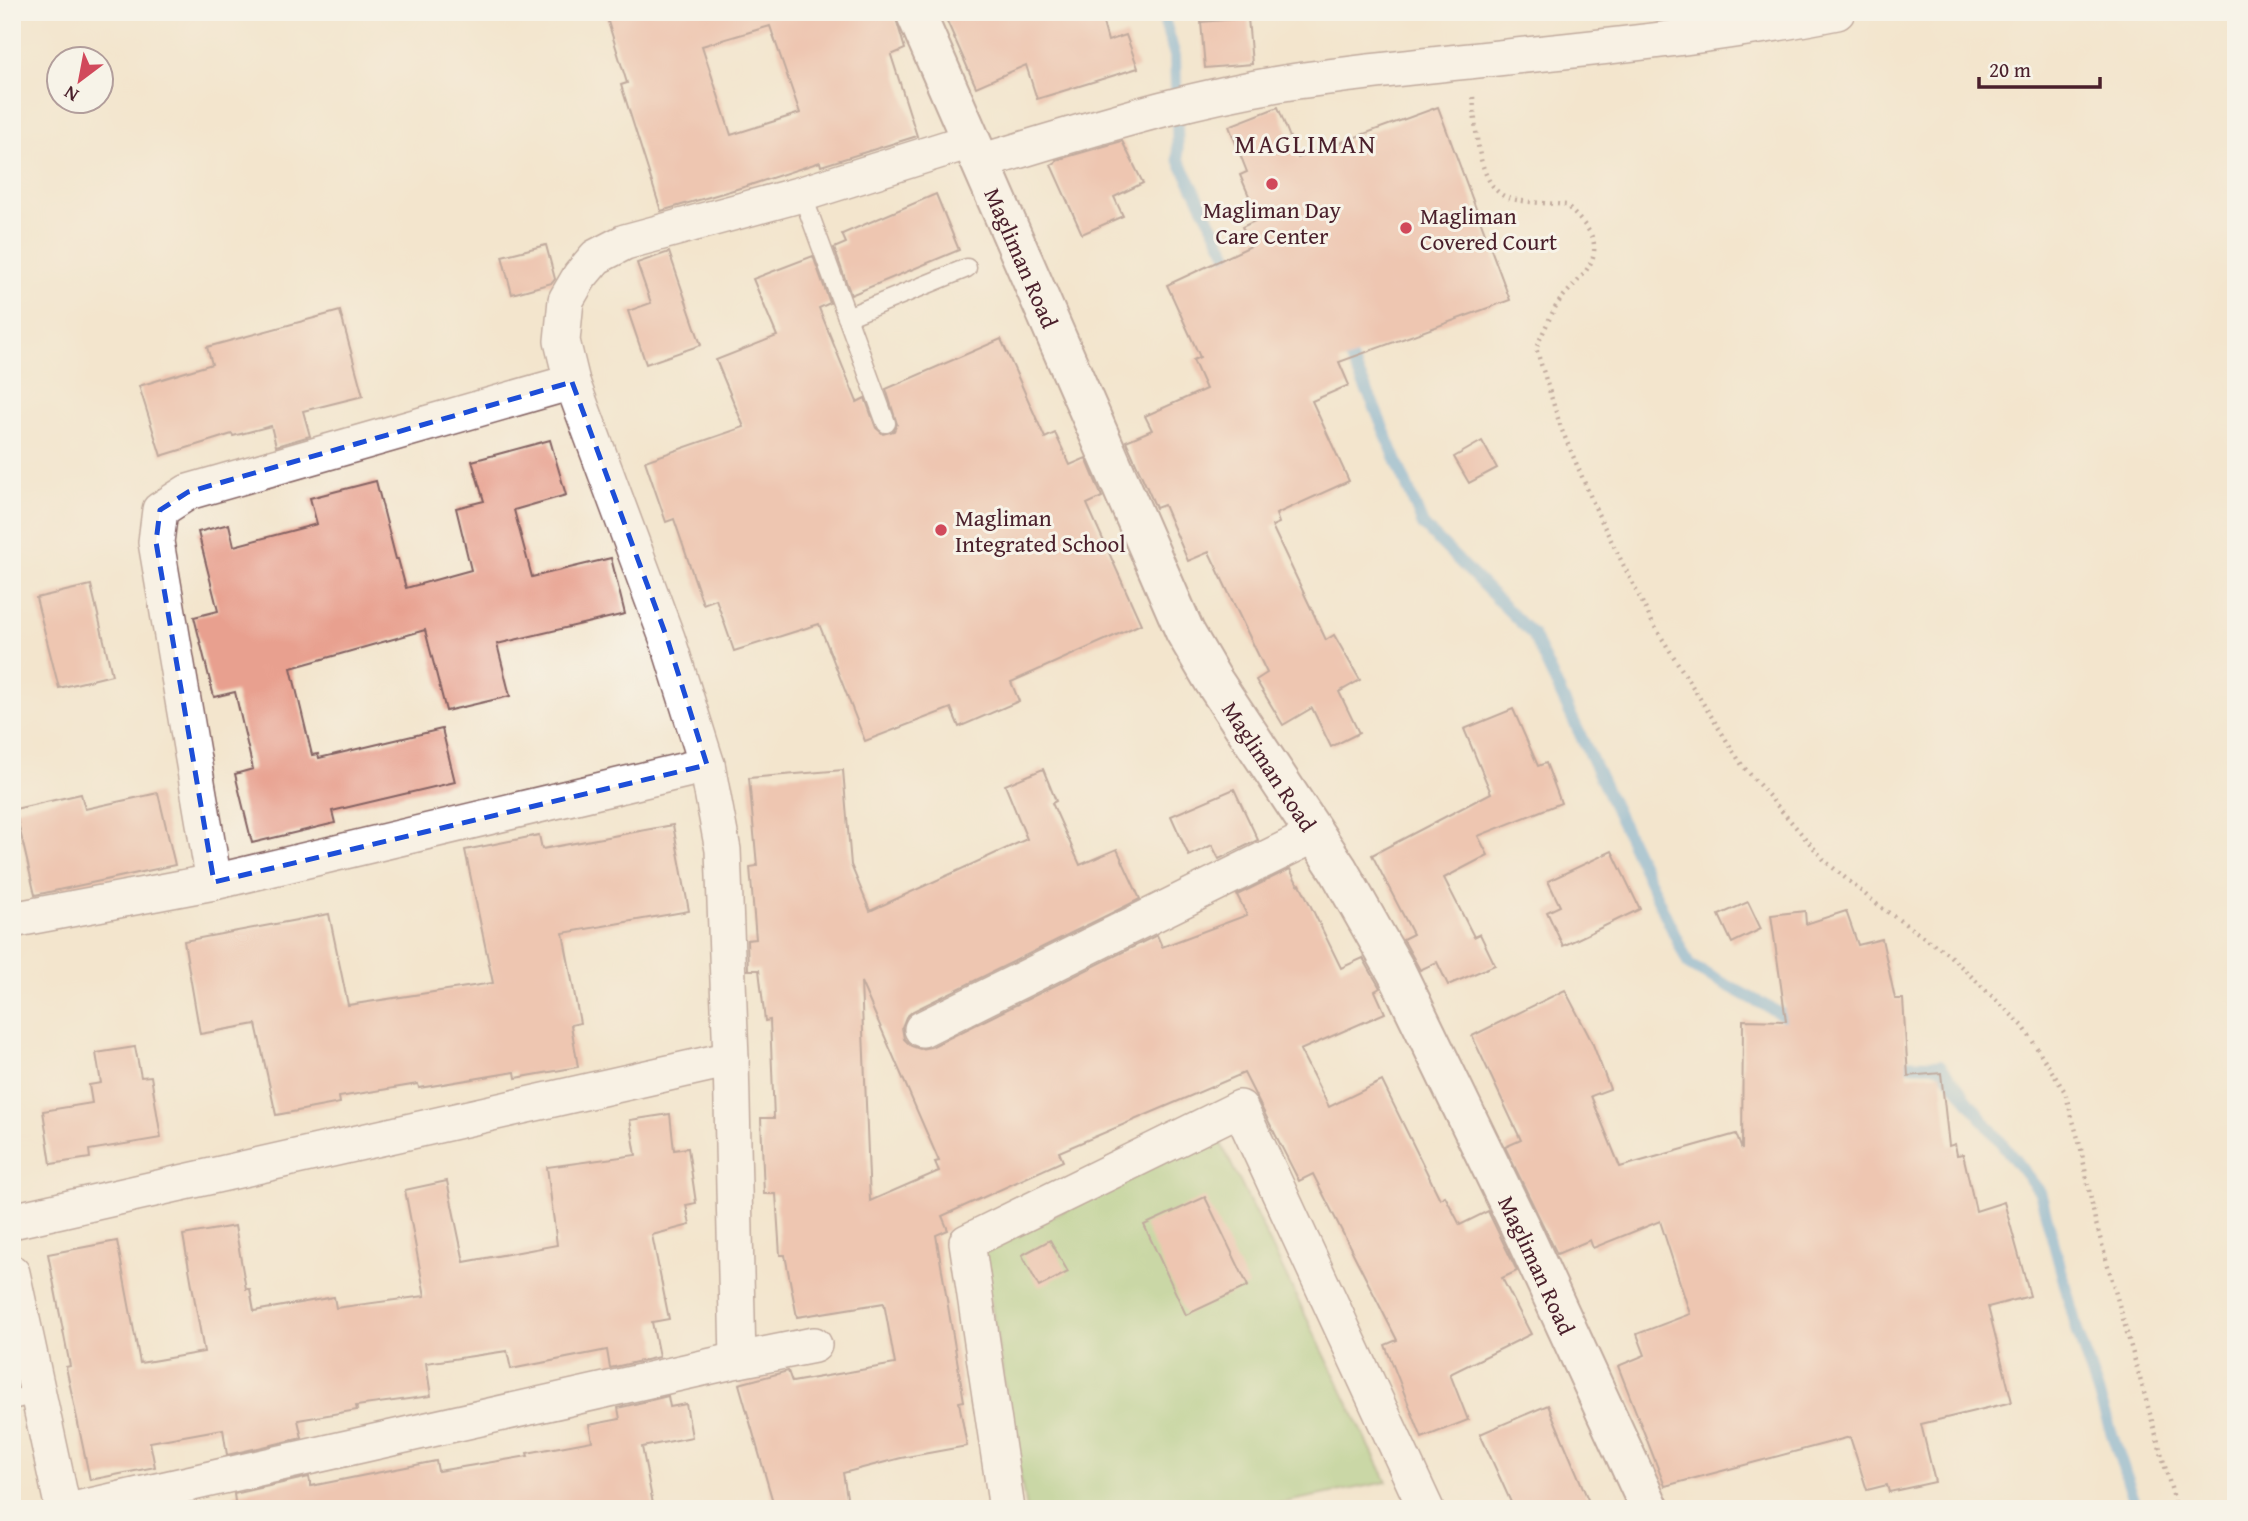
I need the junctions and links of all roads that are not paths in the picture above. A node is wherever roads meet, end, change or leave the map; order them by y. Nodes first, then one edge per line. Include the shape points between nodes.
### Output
1 (915, 12) edge
2 (1837, 12) edge
3 (975, 151) junction
4 (802, 194) junction
5 (967, 268) dead end
6 (847, 317) junction
7 (572, 382) junction
8 (886, 423) dead end
9 (707, 765) junction
10 (1316, 834) junction
11 (214, 883) junction
12 (12, 920) edge
13 (922, 1028) dead end
14 (731, 1059) junction
15 (12, 1221) edge
16 (12, 1273) edge
17 (814, 1345) dead end
18 (738, 1360) junction
19 (25, 1397) edge
20 (63, 1509) edge
21 (77, 1509) edge
22 (1007, 1509) edge
23 (1426, 1509) edge
24 (1650, 1509) edge

1 - 3 street, Magliman Road
2 - 3 street via 1714,33 1296,81 1206,97
3 - 4 street
3 - 10 street, Magliman Road via 1185,632
4 - 6 lane
4 - 7 street via 625,242 596,257 566,300 562,341
5 - 6 lane
6 - 8 lane
7 - 9 street via 667,638
7 - 11 street via 188,492 160,510 156,542
9 - 11 street
9 - 14 street via 723,849
10 - 13 street
10 - 24 street, Magliman Road via 1396,973
11 - 12 street
14 - 15 street
14 - 18 street
16 - 19 street
17 - 18 street
18 - 21 street
19 - 20 street
22 - 23 street via 967,1242 1240,1108

